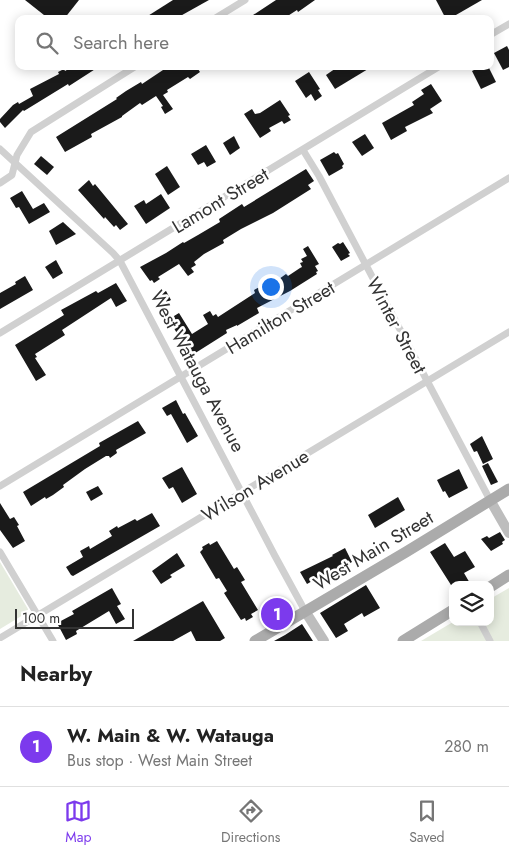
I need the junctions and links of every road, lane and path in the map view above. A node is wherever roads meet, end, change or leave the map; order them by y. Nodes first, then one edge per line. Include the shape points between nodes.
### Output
1 (244, 0) edge
2 (220, 15) edge
3 (509, 24) edge
4 (494, 33) edge
5 (130, 70) edge
6 (433, 70) edge
7 (0, 149) edge
8 (303, 150) junction
9 (15, 164) junction
10 (509, 178) edge
11 (0, 183) edge
12 (120, 261) junction
13 (366, 265) junction
14 (509, 332) edge
15 (0, 333) edge
16 (181, 378) junction
17 (427, 382) junction
18 (0, 486) edge
19 (509, 489) edge
20 (242, 493) junction
21 (490, 500) junction
22 (509, 533) edge
23 (0, 552) edge
24 (509, 576) edge
25 (494, 585) edge
26 (306, 611) junction
27 (449, 612) edge
28 (38, 615) junction
29 (482, 626) edge
30 (0, 638) edge
31 (53, 641) edge
32 (255, 641) edge
33 (324, 641) edge
34 (403, 641) edge
35 (490, 641) edge

1 - 2 street
3 - 4 street
5 - 9 street via 31,132
6 - 8 street, Lamont Street
7 - 9 street, West Watauga Avenue
8 - 12 street, Lamont Street
8 - 13 street, Winter Street
9 - 11 street via 12,175
9 - 12 street, West Watauga Avenue
10 - 13 street, Hamilton Street
12 - 15 street, Lamont Street
12 - 16 street, West Watauga Avenue
13 - 16 street, Hamilton Street
13 - 17 street, Winter Street
14 - 17 street, Wilson Avenue
16 - 18 street, Hamilton Street
16 - 20 street, West Watauga Avenue
17 - 20 street, Wilson Avenue
17 - 21 street, Winter Street
19 - 21 main road, West Main Street
20 - 26 street, West Watauga Avenue
20 - 28 street, Wilson Avenue
21 - 22 main road
21 - 26 main road, West Main Street
23 - 28 street
24 - 25 main road
26 - 32 main road, West Main Street
26 - 33 main road, West Watauga Avenue
27 - 34 main road
28 - 30 street, Wilson Avenue
28 - 31 street
29 - 35 street

